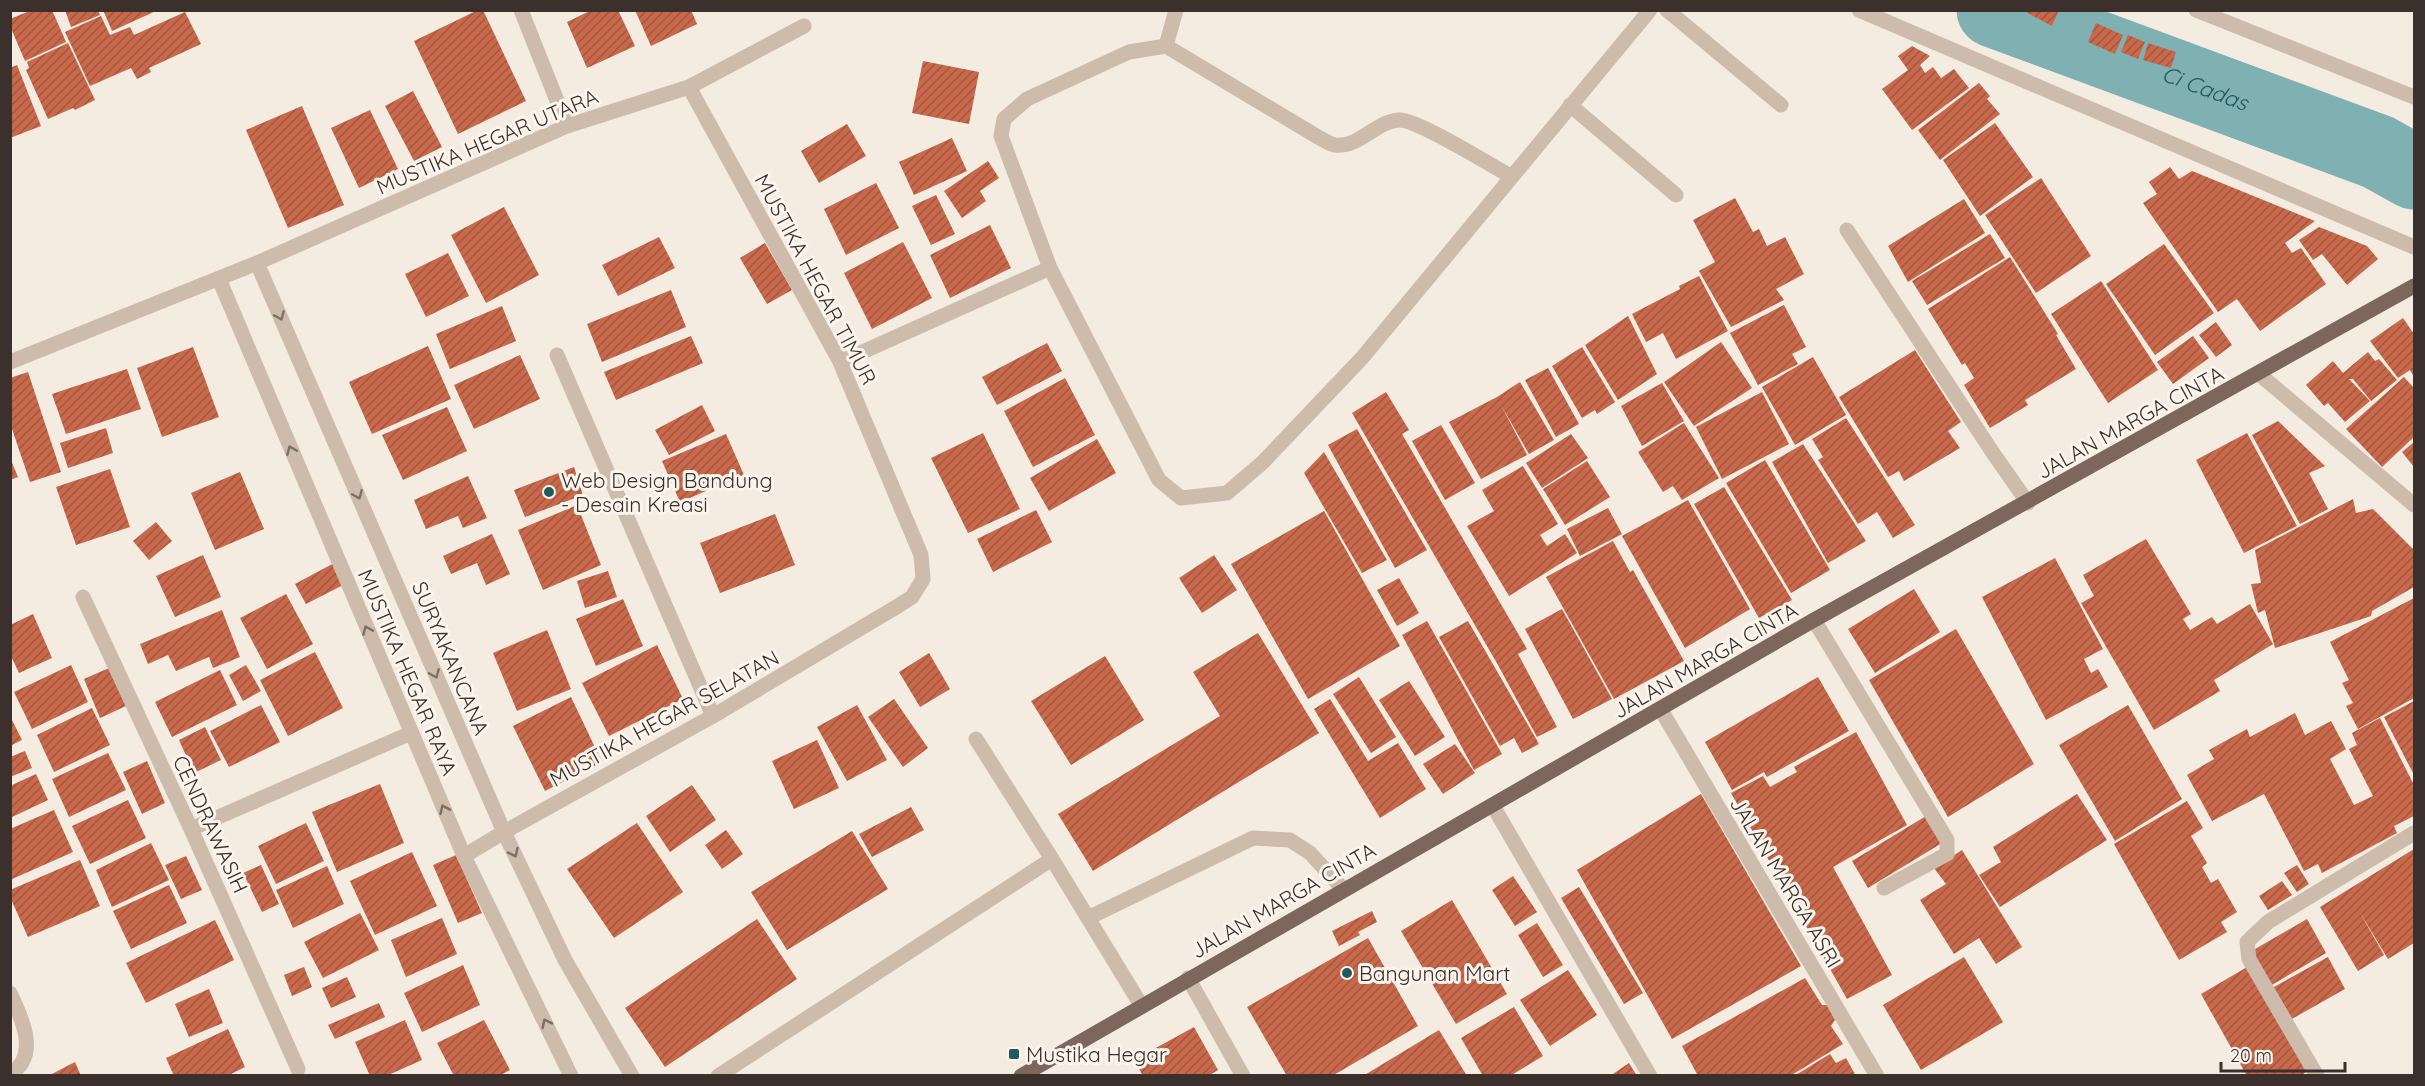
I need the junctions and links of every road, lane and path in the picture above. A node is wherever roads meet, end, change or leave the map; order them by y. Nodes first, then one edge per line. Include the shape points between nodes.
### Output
1 (521, 10) edge
2 (1176, 10) edge
3 (1650, 10) edge
4 (1667, 10) edge
5 (1859, 10) edge
6 (2196, 10) edge
7 (804, 26) dead end
8 (1166, 46) junction
9 (689, 87) junction
10 (2415, 97) edge
11 (1570, 105) junction
12 (1781, 105) dead end
13 (567, 126) junction
14 (1512, 177) junction
15 (1676, 195) dead end
16 (1847, 230) dead end
17 (2415, 247) edge
18 (257, 262) junction
19 (1050, 268) junction
20 (219, 279) junction
21 (2415, 286) edge
22 (557, 355) dead end
23 (10, 362) edge
24 (840, 362) junction
25 (2259, 374) junction
26 (2028, 503) junction
27 (2415, 505) edge
28 (83, 597) dead end
29 (883, 615) joint
30 (1814, 620) junction
31 (1660, 710) junction
32 (713, 716) junction
33 (411, 733) junction
34 (976, 739) dead end
35 (1493, 806) junction
36 (191, 829) junction
37 (504, 832) junction
38 (2415, 833) edge
39 (464, 856) junction
40 (1052, 858) junction
41 (1884, 888) dead end
42 (1344, 890) junction
43 (1088, 918) junction
44 (1188, 978) junction
45 (10, 993) edge
46 (1141, 1005) junction
47 (298, 1069) dead end
48 (10, 1074) edge
49 (571, 1076) edge
50 (632, 1076) edge
51 (718, 1076) edge
52 (1021, 1076) edge
53 (1243, 1076) edge
54 (1650, 1076) edge
55 (1877, 1076) edge
56 (2317, 1076) edge

1 - 13 street
2 - 8 street
3 - 11 street
4 - 12 street
5 - 17 street
6 - 10 street
7 - 9 street, MUSTIKA HEGAR UTARA
8 - 14 street via 1334,145 1352,143 1400,120 1427,130
8 - 19 street via 1129,52 1027,99 1004,119 1001,136
9 - 13 street, MUSTIKA HEGAR UTARA
9 - 24 street, MUSTIKA HEGAR TIMUR
11 - 14 street
11 - 15 street
13 - 18 street, MUSTIKA HEGAR UTARA
14 - 19 street via 1362,358 1262,463 1227,493 1181,498 1159,480
16 - 26 street
18 - 20 street, MUSTIKA HEGAR UTARA
18 -> 37 street, SURYAKANCANA
19 - 24 street
20 - 23 street, MUSTIKA HEGAR UTARA
33 -> 20 street, MUSTIKA HEGAR RAYA
21 - 25 main road, JALAN MARGA CINTA
22 - 32 street
24 - 29 street, MUSTIKA HEGAR TIMUR via 921,555 923,579 912,597
25 - 26 main road, JALAN MARGA CINTA
25 - 27 street
26 - 30 main road, JALAN MARGA CINTA
28 - 36 street, CENDRAWASIH
29 - 32 street, MUSTIKA HEGAR SELATAN
30 - 31 main road, JALAN MARGA CINTA
30 - 41 street via 1947,840 1947,854
31 - 35 main road, JALAN MARGA CINTA
31 - 55 street, JALAN MARGA ASRI
32 - 37 street, MUSTIKA HEGAR SELATAN
33 - 36 street
39 -> 33 street, MUSTIKA HEGAR RAYA
34 - 40 street
35 - 42 main road, JALAN MARGA CINTA
35 - 54 street
36 - 47 street, CENDRAWASIH
37 - 39 street, MUSTIKA HEGAR SELATAN
37 -> 50 street, SURYAKANCANA via 565,960
38 - 56 street via 2268,922 2247,942 2249,959
49 -> 39 street, MUSTIKA HEGAR RAYA
40 - 43 street
40 - 51 street
42 - 43 street via 1310,853 1290,840 1253,838
42 - 44 main road, JALAN MARGA CINTA
43 - 46 street
44 - 46 main road, JALAN MARGA CINTA
44 - 53 street
45 - 48 street via 28,1052
46 - 52 main road, JALAN MARGA CINTA

